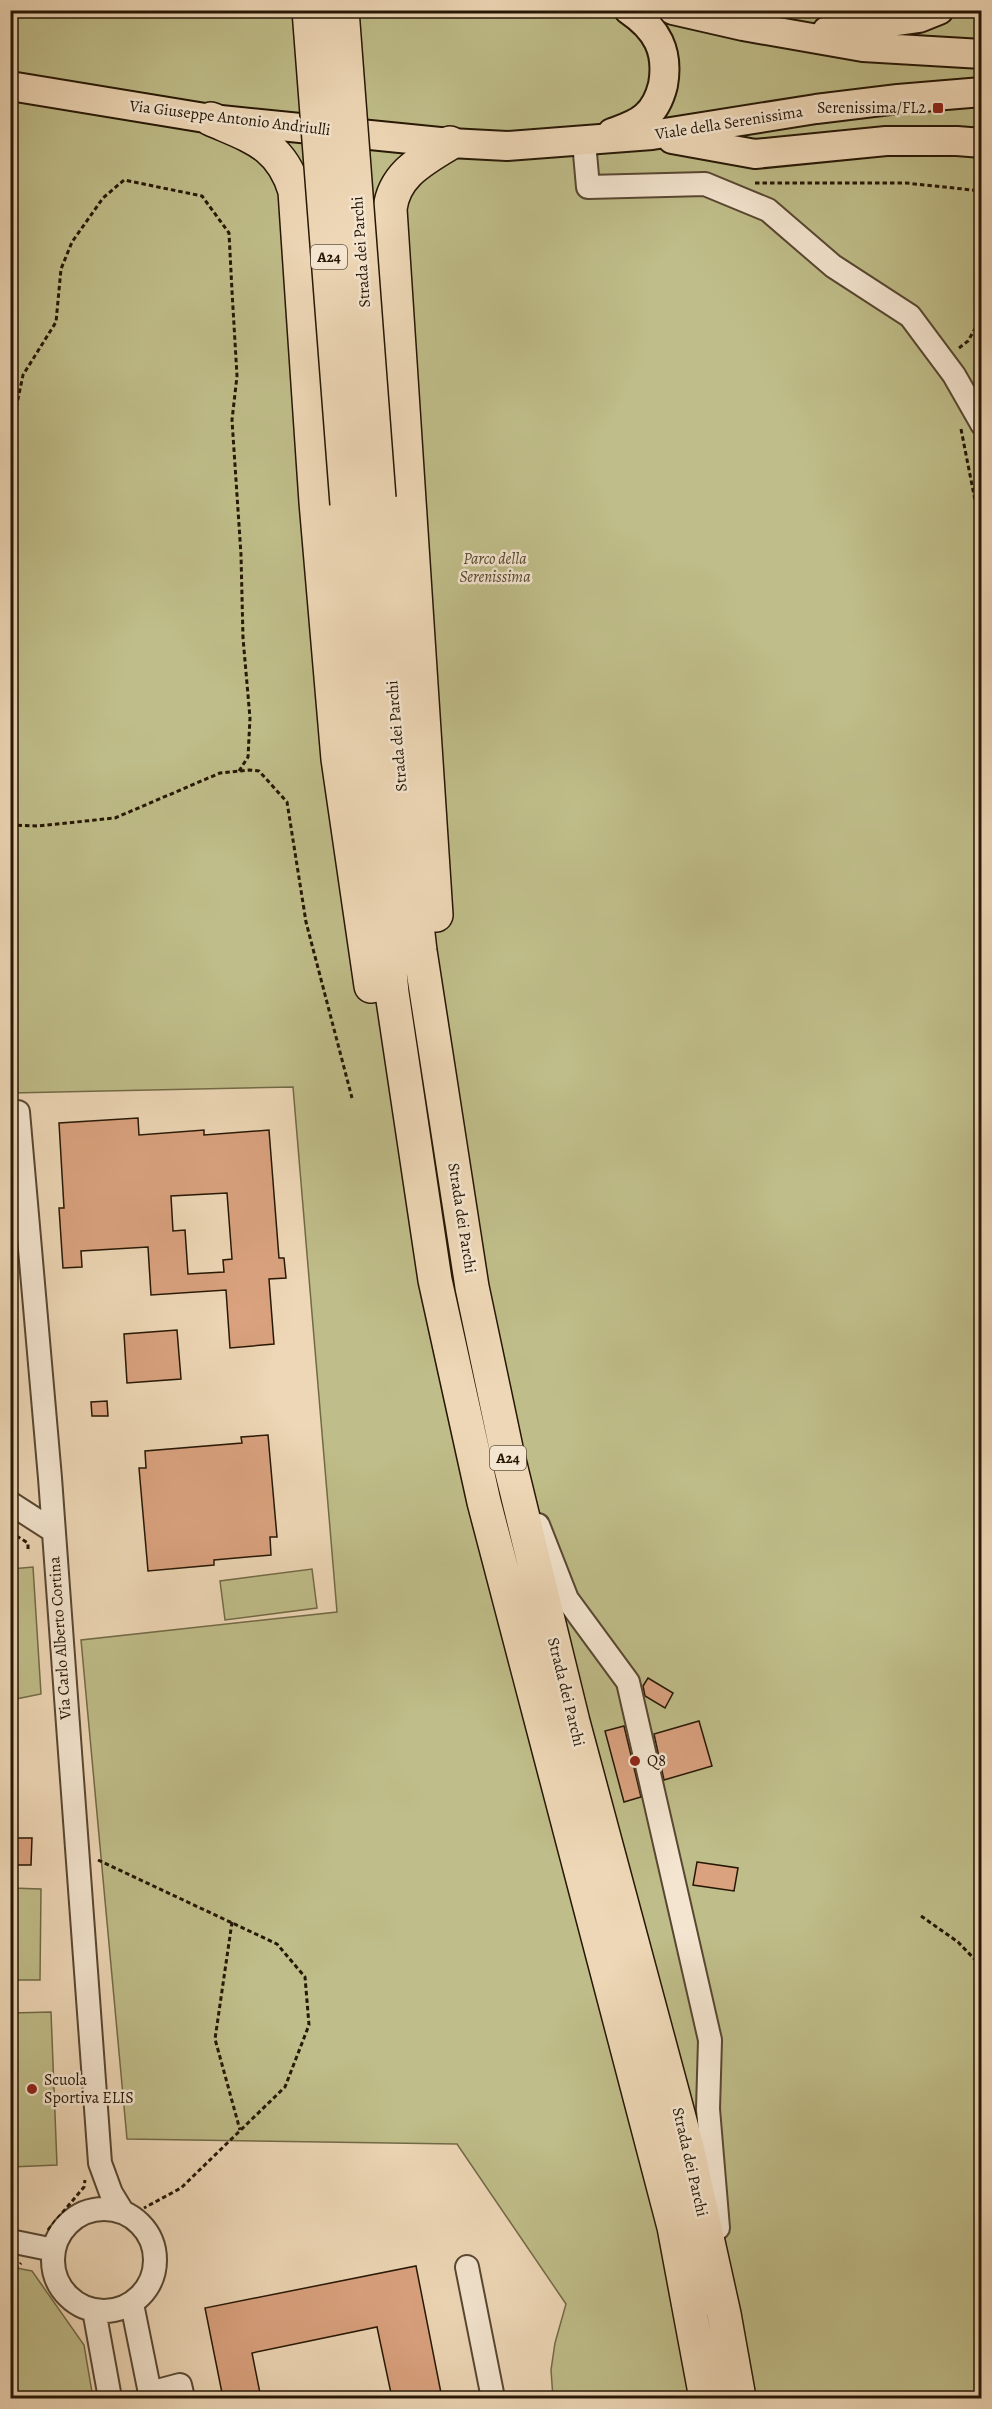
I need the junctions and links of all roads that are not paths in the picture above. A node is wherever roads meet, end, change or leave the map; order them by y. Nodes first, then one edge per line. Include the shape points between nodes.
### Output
1 (309, 10) edge
2 (342, 10) edge
3 (629, 10) edge
4 (673, 10) edge
5 (939, 10) edge
6 (785, 34) junction
7 (981, 54) edge
8 (12, 84) edge
9 (981, 92) edge
10 (211, 119) junction
11 (652, 135) junction
12 (584, 142) junction
13 (450, 143) junction
14 (981, 143) edge
15 (981, 424) edge
16 (18, 1112) dead end
17 (448, 1132) junction
18 (435, 1280) junction
19 (506, 1448) junction
20 (10, 1503) edge
21 (52, 1530) junction
22 (93, 2167) junction
23 (133, 2210) junction
24 (85, 2212) junction
25 (10, 2241) edge
26 (44, 2248) junction
27 (467, 2267) dead end
28 (132, 2304) junction
29 (94, 2310) junction
30 (724, 2314) junction
31 (151, 2396) edge
32 (110, 2398) edge
33 (183, 2398) edge
34 (493, 2398) edge
35 (706, 2398) edge
36 (739, 2398) edge

1 - 18 highway, Strada dei Parchi / A24, bridge via 347,504 392,993
2 - 17 highway, Strada dei Parchi / A24, bridge via 397,753 420,951
3 - 12 main road, Viale della Serenissima via 661,44 665,60 662,89 652,111 640,121
4 - 6 main road
5 - 6 main road via 919,18 854,29
6 - 7 main road via 863,47
8 - 10 main road, Via Giuseppe Antonio Andriulli
9 - 11 main road, Viale della Serenissima via 816,109
10 - 13 main road, Via Giuseppe Antonio Andriulli
10 - 18 highway via 272,150 290,174 295,192 338,759 398,1144
11 - 12 main road, Viale della Serenissima
11 - 14 main road via 755,154 886,141
12 - 13 main road, Viale della Serenissima via 507,146
12 - 15 street via 588,187 705,184 768,210 833,266 910,316 960,386
13 - 17 highway via 407,173 396,187 390,209
16 - 21 street, Via Carlo Alberto Cortina
17 - 19 highway, Strada dei Parchi / A24 via 472,1287
18 - 35 highway, Strada dei Parchi / A24 via 484,1502 674,2227
19 - 30 highway, Strada dei Parchi / A24 via 573,1722 687,2147
19 - 30 street via 567,1599 628,1682 710,2040 708,2109
20 - 21 street
21 - 22 street, Via Carlo Alberto Cortina
22 - 23 street, Via Carlo Alberto Cortina via 111,2193
22 - 24 street, Via Carlo Alberto Cortina
23 - 24 street
23 - 28 street, Via Carlo Alberto Cortina via 151,2237 156,2267 143,2294
24 - 26 street
25 - 26 street
26 - 29 street via 66,2295
27 - 34 street
28 - 29 street via 120,2309
28 - 31 street
29 - 32 street
30 - 36 highway, Strada dei Parchi / A24
31 - 33 street via 180,2385

